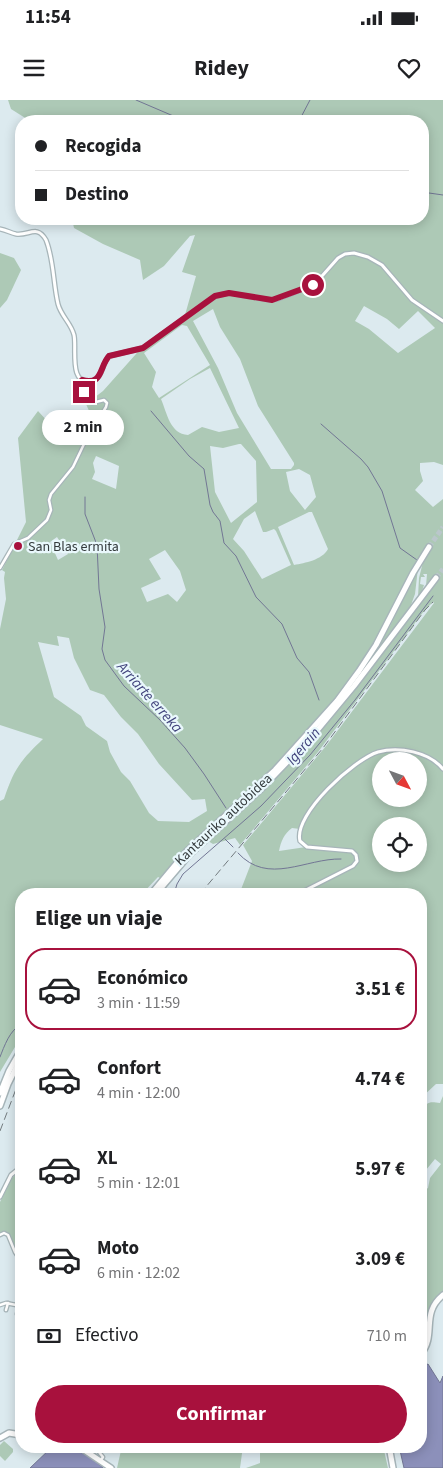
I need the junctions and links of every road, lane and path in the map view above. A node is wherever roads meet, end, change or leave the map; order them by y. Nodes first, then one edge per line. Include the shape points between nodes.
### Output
1 (0, 229) edge
2 (443, 321) edge
3 (82, 380) junction
4 (429, 546) tunnel mouth
5 (0, 568) edge
6 (436, 578) tunnel mouth
7 (443, 769) edge
8 (156, 888) edge
9 (161, 888) edge
10 (310, 888) edge
11 (15, 1060) edge
12 (15, 1069) edge
13 (0, 1092) edge
14 (0, 1106) edge
15 (15, 1172) edge
16 (0, 1197) edge
17 (0, 1235) edge
18 (15, 1252) edge
19 (443, 1295) edge
20 (8, 1303) junction
21 (0, 1305) edge
22 (15, 1305) edge
23 (6, 1310) dead end
24 (427, 1344) edge
25 (15, 1433) edge
26 (1, 1437) edge
27 (88, 1453) edge
28 (100, 1453) edge
29 (390, 1453) edge
30 (100, 1461) junction
31 (111, 1468) edge
32 (393, 1468) edge

1 - 3 street via 20,234 36,231 46,240 58,305 74,334 76,372
2 - 3 street via 411,299 382,265 363,255 348,253 336,259 314,285 278,299 227,293 215,296 143,348 109,356 95,379
3 - 5 street via 86,401 104,401 107,404 73,467 51,494 48,518 28,538 14,544
4 - 8 highway, Kantauriko autobidea via 376,645 339,698 280,765 186,852
6 - 9 highway, Kantauriko autobidea via 315,733 266,784 190,854
7 - 10 street via 433,760 416,753 384,751 364,759 326,789 303,821 300,841 306,847 352,851 357,860 351,867
11 - 13 highway
12 - 14 highway
15 - 16 street
17 - 18 street via 8,1235
19 - 24 highway via 431,1310
20 - 21 street
20 - 22 street
20 - 23 street
25 - 26 highway
27 - 30 highway
28 - 30 street via 103,1457
29 - 32 highway
30 - 31 highway

